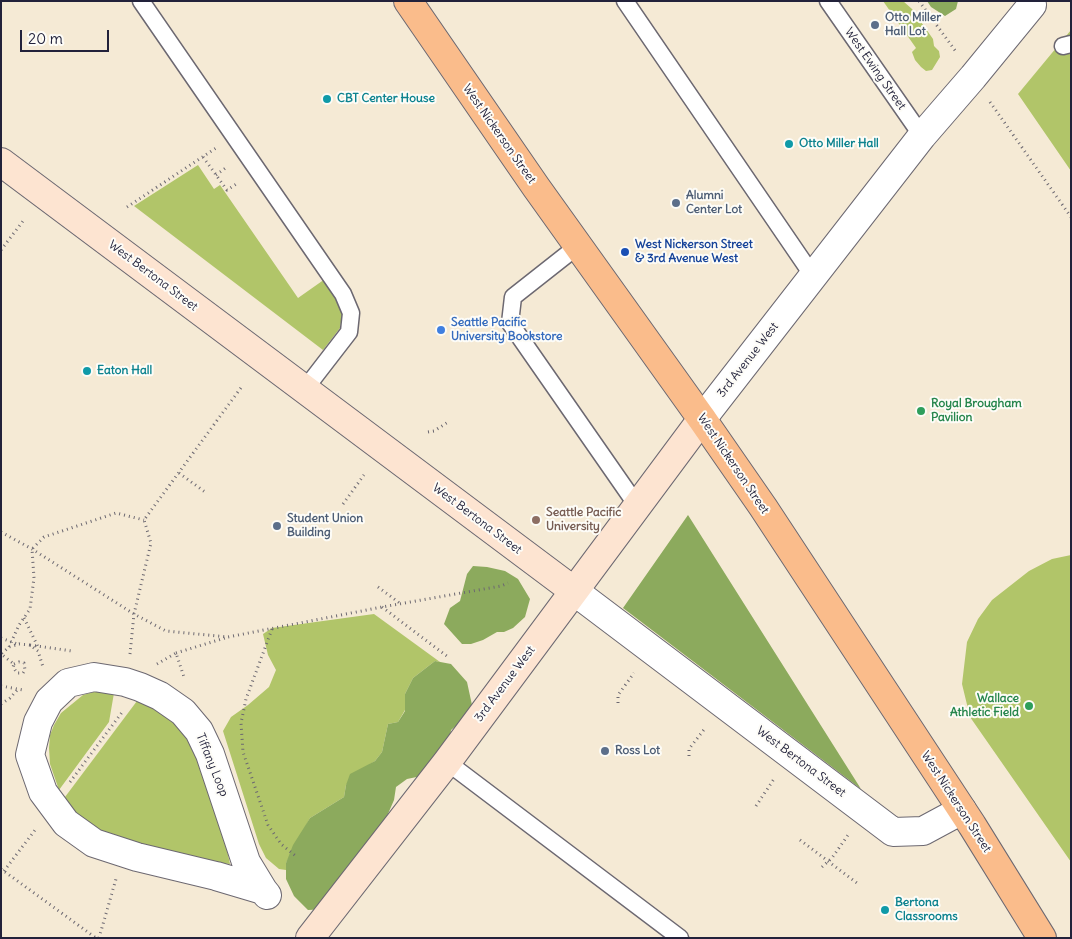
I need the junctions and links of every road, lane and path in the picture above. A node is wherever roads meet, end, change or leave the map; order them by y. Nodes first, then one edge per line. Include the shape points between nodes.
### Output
1 (141, 1) edge
2 (408, 1) edge
3 (625, 1) edge
4 (828, 1) edge
5 (919, 1) edge
6 (1032, 5) dead end
7 (952, 46) dead end
8 (986, 97) dead end
9 (922, 136) junction
10 (220, 146) dead end
11 (203, 157) junction
12 (1, 162) edge
13 (242, 180) dead end
14 (127, 207) dead end
15 (1071, 217) edge
16 (23, 221) dead end
17 (579, 245) junction
18 (1, 250) edge
19 (813, 276) junction
20 (243, 385) dead end
21 (305, 389) junction
22 (702, 419) junction
23 (448, 422) dead end
24 (428, 432) dead end
25 (179, 473) junction
26 (364, 475) dead end
27 (205, 492) dead end
28 (343, 504) dead end
29 (638, 507) junction
30 (144, 520) junction
31 (1, 532) edge
32 (32, 549) junction
33 (508, 582) dead end
34 (378, 587) dead end
35 (574, 591) junction
36 (402, 604) junction
37 (382, 607) junction
38 (134, 614) junction
39 (24, 618) junction
40 (272, 628) junction
41 (228, 637) junction
42 (1, 638) edge
43 (11, 642) junction
44 (19, 644) junction
45 (8, 647) junction
46 (38, 651) junction
47 (176, 653) dead end
48 (448, 657) dead end
49 (14, 664) dead end
50 (634, 673) dead end
51 (44, 675) dead end
52 (1, 680) edge
53 (125, 682) junction
54 (5, 686) dead end
55 (18, 690) dead end
56 (618, 703) dead end
57 (1, 704) edge
58 (114, 723) dead end
59 (706, 726) dead end
60 (689, 756) dead end
61 (447, 762) junction
62 (774, 779) dead end
63 (53, 806) junction
64 (756, 806) dead end
65 (962, 810) junction
66 (849, 835) dead end
67 (800, 840) dead end
68 (124, 852) junction
69 (297, 856) dead end
70 (829, 862) junction
71 (822, 867) dead end
72 (3, 870) edge
73 (857, 883) dead end
74 (314, 936) edge
75 (98, 938) edge
76 (680, 938) edge
77 (1042, 938) edge

1 - 21 lane via 343,294 351,313 348,332
2 - 17 main road, West Nickerson Street
3 - 19 lane
4 - 9 lane, West Ewing Street
5 - 7 path
6 - 9 street, 3rd Avenue West via 974,78
8 - 15 path
9 - 19 street, 3rd Avenue West
10 - 11 path
11 - 13 path via 227,190
11 - 14 path
12 - 21 street, West Bertona Street
16 - 18 path
17 - 22 main road, West Nickerson Street
17 - 29 lane via 513,297 510,323
19 - 22 street, 3rd Avenue West
20 - 25 path
21 - 35 street, West Bertona Street
22 - 29 street, 3rd Avenue West
22 - 65 main road, West Nickerson Street
23 - 24 path
25 - 27 path
25 - 30 path
26 - 28 path
29 - 35 street, 3rd Avenue West
30 - 32 path via 116,513 44,536
30 - 38 path via 151,543
31 - 32 path
32 - 38 path
32 - 39 path via 34,578 30,609
33 - 36 path
34 - 36 path
35 - 61 street, 3rd Avenue West
35 - 65 street, West Bertona Street via 894,832 923,831
36 - 37 path
37 - 40 path
37 - 48 path
38 - 41 path via 166,631
38 - 53 path
39 - 43 path
39 - 46 path
40 - 41 path
40 - 69 path via 246,699 241,723 244,752 268,825 281,844
41 - 47 path
42 - 43 path
43 - 44 path
43 - 45 path
44 - 45 path
44 - 46 path via 30,645
45 - 49 path via 1,654
46 - 51 path
50 - 56 path via 618,695
52 - 54 path
53 - 58 path
53 - 63 street, Tiffany Loop via 94,677 68,683 49,701 38,722 30,756 43,792
53 - 68 street, Tiffany Loop via 160,696 183,712 199,731 210,754 246,862 265,893 216,876 137,858
55 - 57 path
59 - 60 path via 689,749
61 - 74 street, 3rd Avenue West
61 - 76 lane
62 - 64 path
63 - 68 street, Tiffany Loop via 66,823 94,843
63 - 72 path
65 - 77 main road, West Nickerson Street
66 - 70 path
67 - 70 path
68 - 75 path
70 - 71 path
70 - 73 path
72 - 75 path

